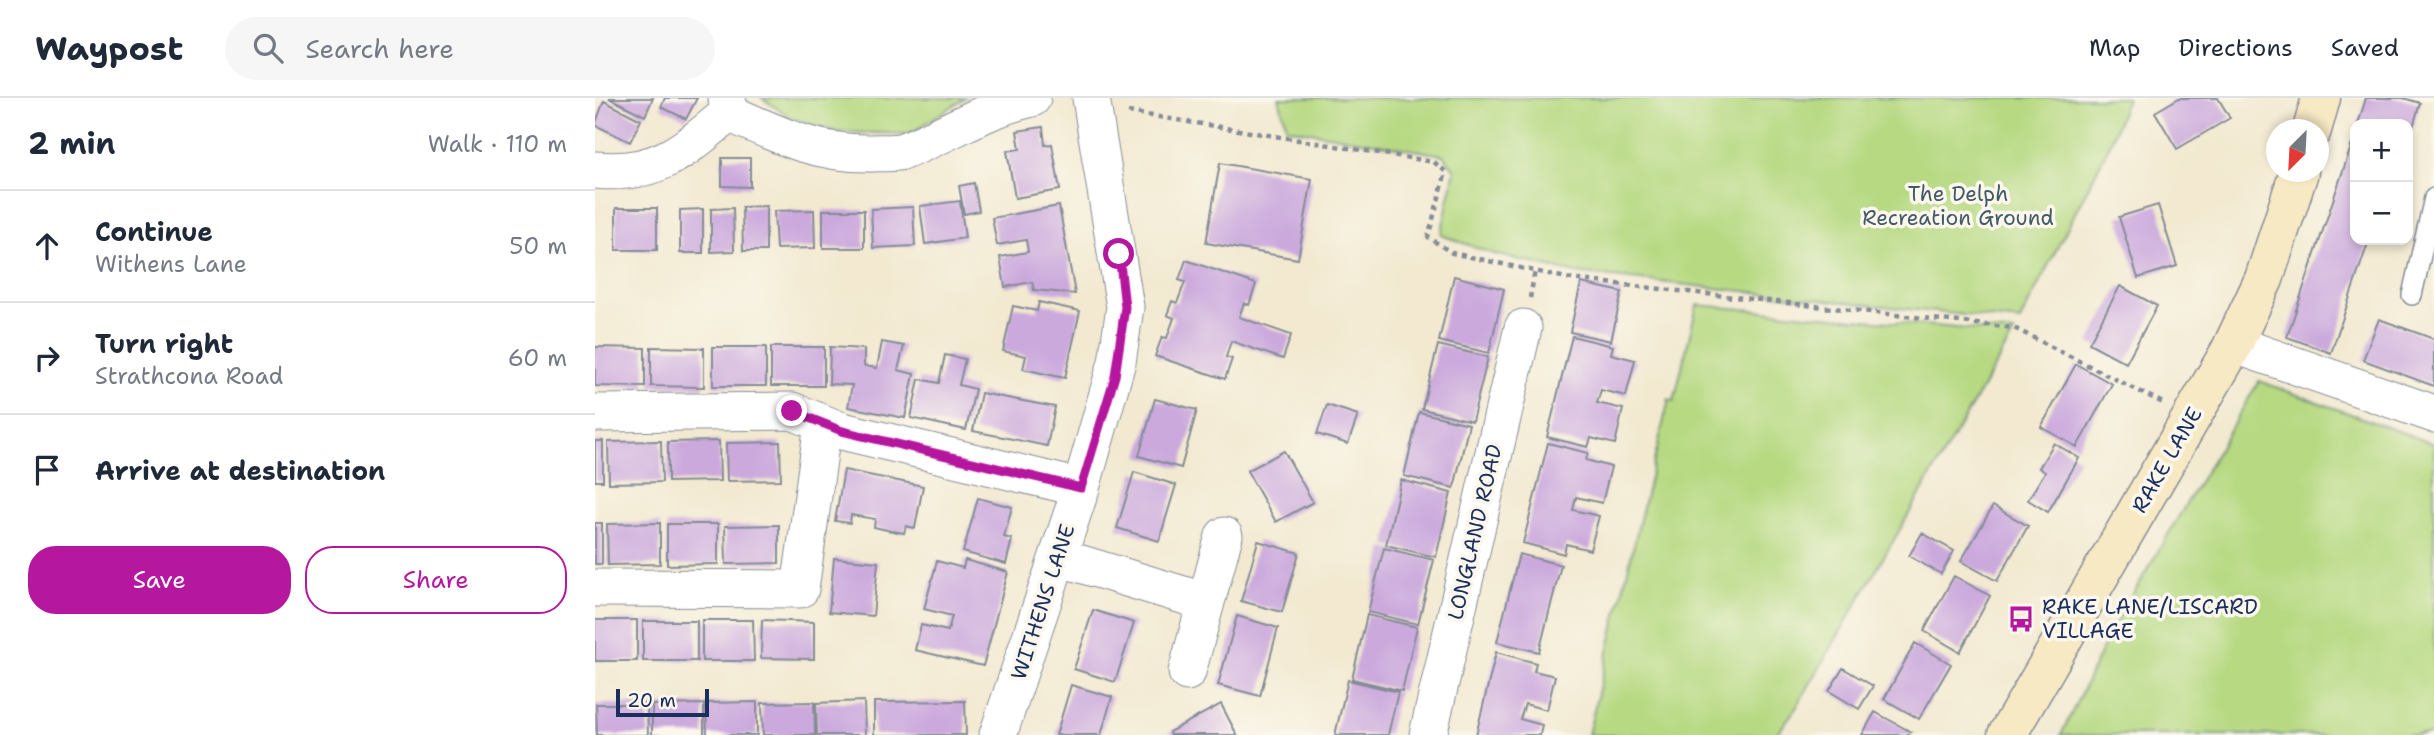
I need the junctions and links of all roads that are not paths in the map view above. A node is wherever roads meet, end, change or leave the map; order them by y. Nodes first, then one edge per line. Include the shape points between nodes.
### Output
1 (1032, 98) edge
2 (2321, 98) edge
3 (1092, 102) edge
4 (728, 105) edge
5 (2315, 119) edge
6 (595, 170) edge
7 (2296, 182) edge
8 (2434, 198) edge
9 (2413, 295) dead end
10 (1523, 328) dead end
11 (2233, 344) junction
12 (595, 413) edge
13 (2434, 414) edge
14 (823, 424) junction
15 (1081, 488) junction
16 (1224, 536) dead end
17 (1058, 557) junction
18 (595, 589) edge
19 (1206, 602) junction
20 (1187, 672) dead end
21 (998, 735) edge
22 (1428, 735) edge
23 (2007, 735) edge

1 - 4 street via 977,115 900,152 838,153 787,139
2 - 5 main road
3 - 15 street, WITHENS LANE via 1125,307 1115,376
4 - 6 street via 684,150 649,168
7 - 11 main road, RAKE LANE via 2265,279
8 - 9 lane
10 - 22 street, LONGLAND ROAD
11 - 13 street
11 - 23 main road, RAKE LANE
12 - 14 street via 792,411
14 - 15 street
14 - 18 street via 800,589
15 - 17 street, WITHENS LANE
16 - 19 street
17 - 19 street
17 - 21 street, WITHENS LANE
19 - 20 street

